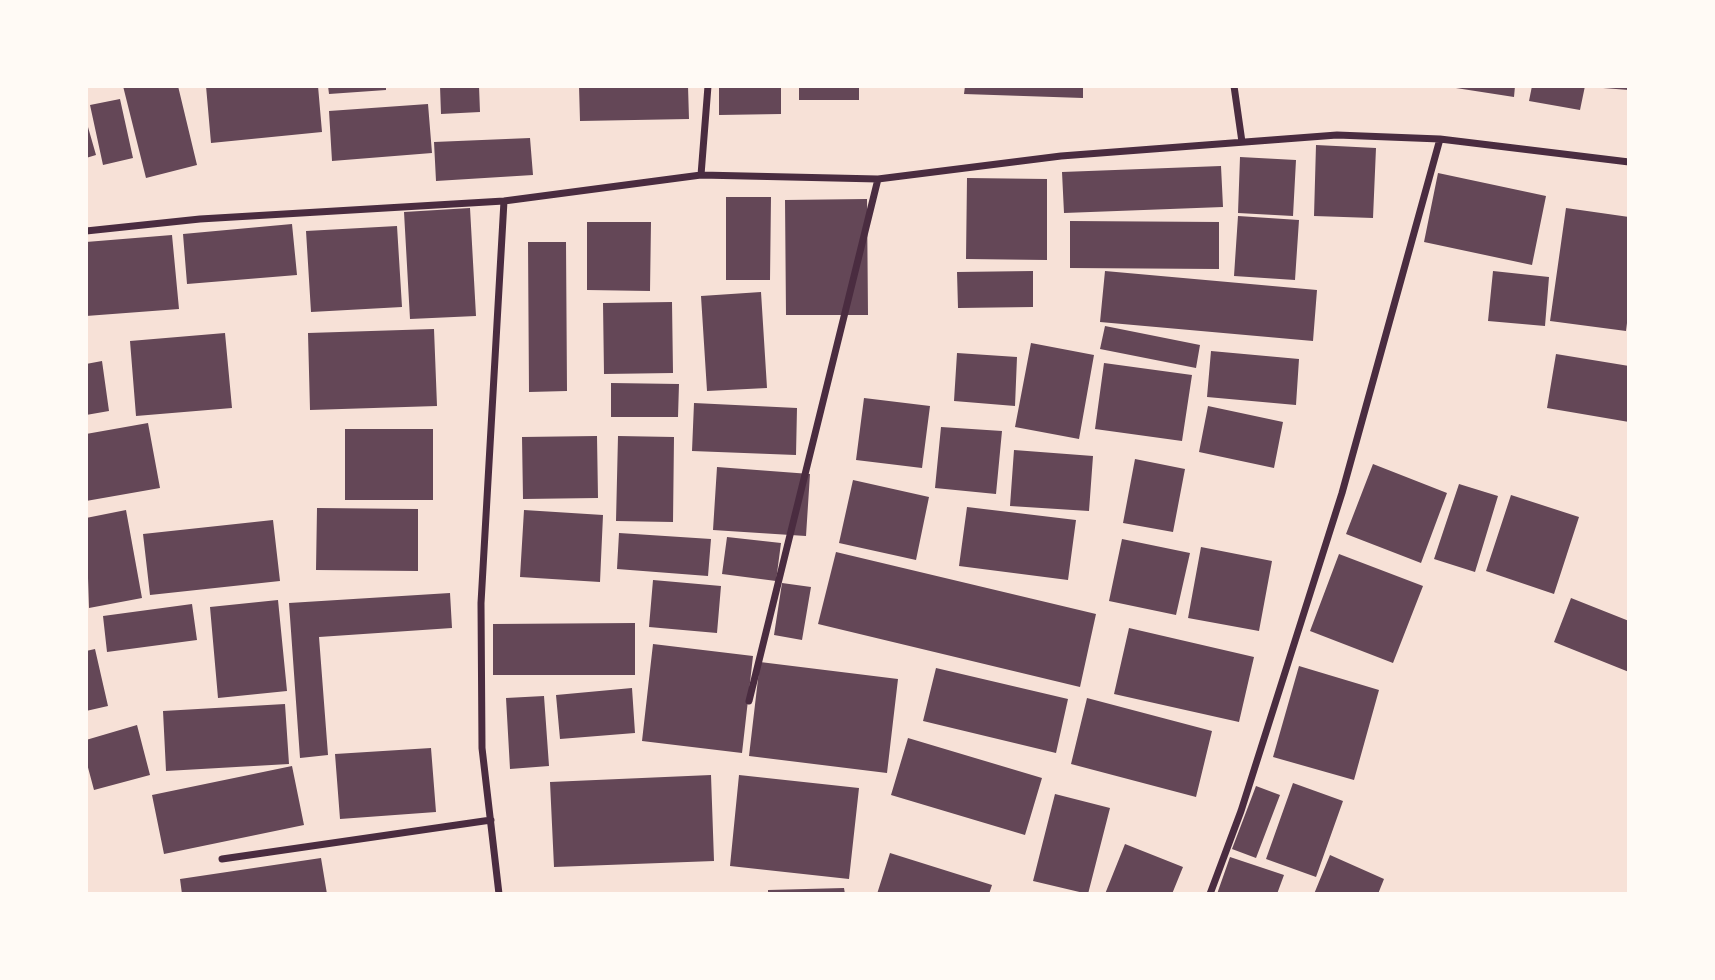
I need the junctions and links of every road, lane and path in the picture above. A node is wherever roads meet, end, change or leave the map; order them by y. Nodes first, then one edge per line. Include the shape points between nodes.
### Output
1 (708, 86) edge
2 (1234, 86) edge
3 (1440, 139) junction
4 (1242, 142) junction
5 (1629, 162) edge
6 (701, 175) junction
7 (878, 179) junction
8 (504, 201) junction
9 (86, 231) edge
10 (748, 701) dead end
11 (491, 820) junction
12 (222, 859) dead end
13 (499, 894) edge
14 (1210, 894) edge

1 - 6 street
2 - 4 street
3 - 4 street via 1337,135
3 - 5 street
3 - 14 street via 1342,493
4 - 7 street via 1061,156
6 - 7 street
6 - 8 street
7 - 10 street
8 - 9 street via 200,219
8 - 11 street via 481,603 482,748
11 - 12 street
11 - 13 street

